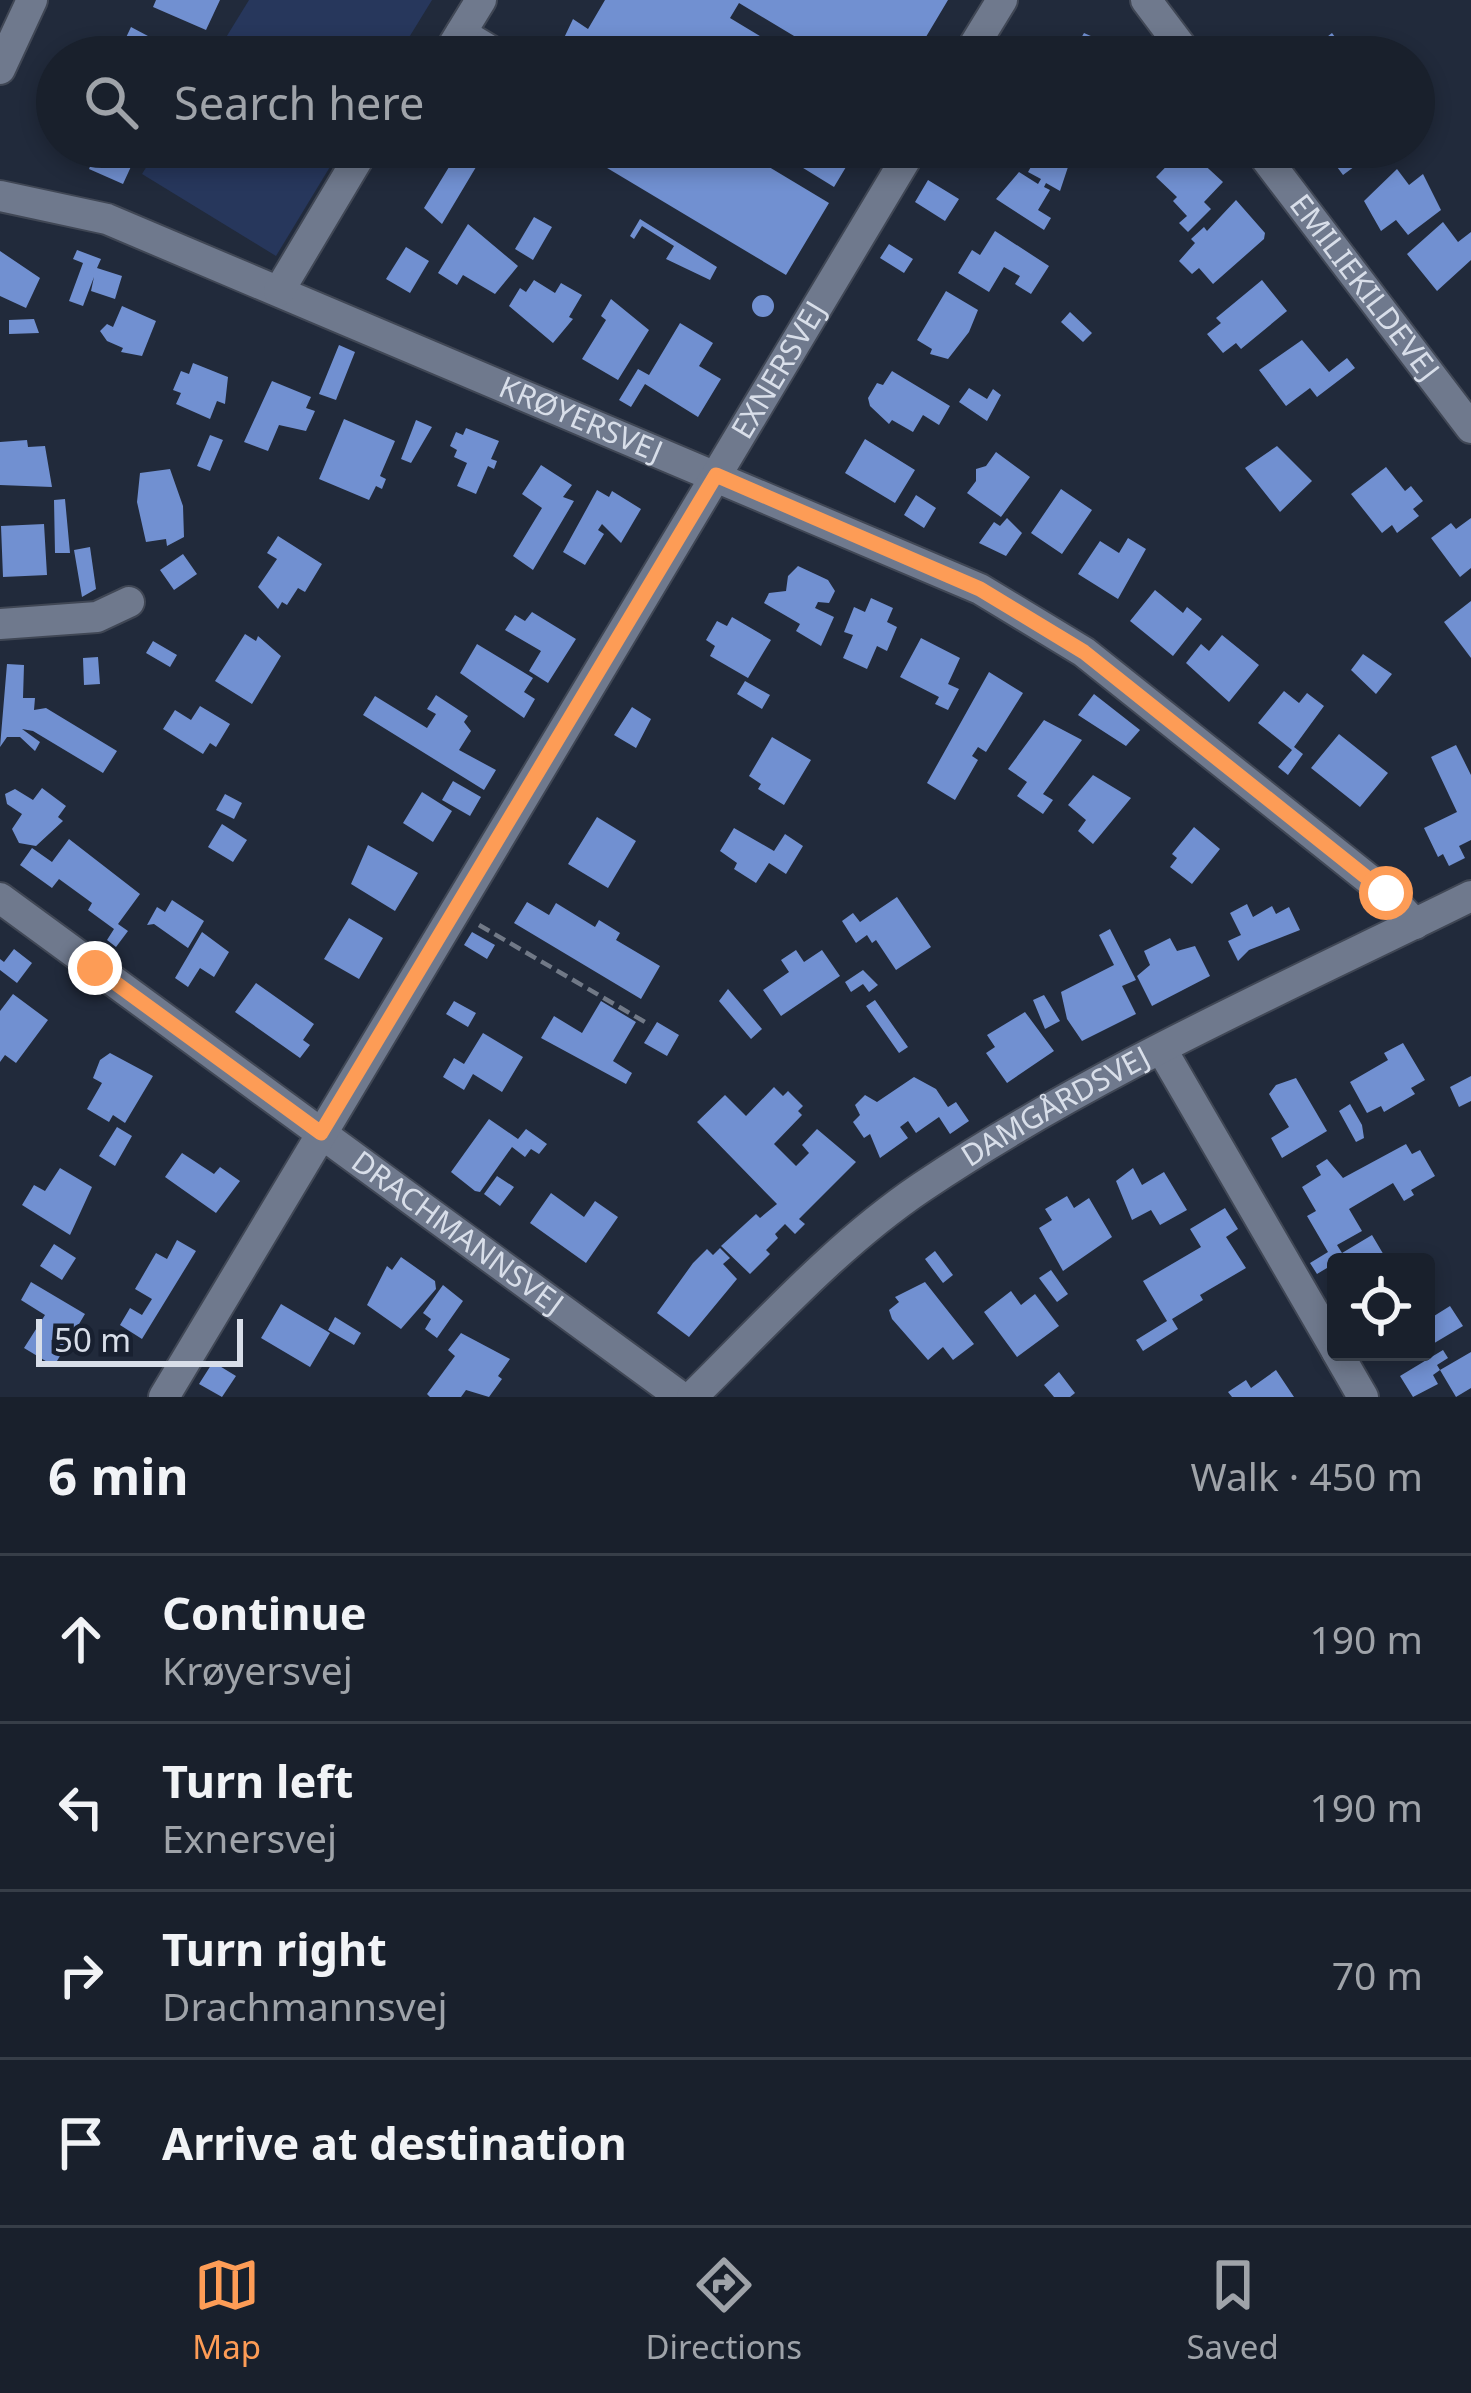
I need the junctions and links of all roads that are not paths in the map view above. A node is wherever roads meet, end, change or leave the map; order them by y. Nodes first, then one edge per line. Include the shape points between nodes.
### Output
1 (32, 0) edge
2 (481, 0) edge
3 (1002, 0) edge
4 (1146, 0) edge
5 (459, 36) edge
6 (981, 36) edge
7 (1173, 36) edge
8 (0, 69) edge
9 (352, 168) edge
10 (900, 168) edge
11 (1273, 168) edge
12 (0, 196) edge
13 (279, 291) junction
14 (1471, 428) edge
15 (716, 475) junction
16 (128, 602) dead end
17 (0, 624) edge
18 (1471, 896) edge
19 (0, 898) edge
20 (1415, 924) junction
21 (1162, 1050) junction
22 (321, 1133) junction
23 (1327, 1335) edge
24 (1342, 1361) edge
25 (164, 1397) edge
26 (681, 1397) edge
27 (692, 1397) edge
28 (1364, 1397) edge

1 - 8 street
2 - 5 street
3 - 6 street
4 - 7 street
9 - 13 street
10 - 15 street, EXNERSVEJ
11 - 14 street, EMILIEKILDEVEJ
12 - 13 street, KRØYERSVEJ via 107,218
13 - 15 street, KRØYERSVEJ
15 - 20 street, KRØYERSVEJ via 980,589 1084,652
15 - 22 street, EXNERSVEJ
16 - 17 street via 97,617
18 - 20 street, DAMGÅRDSVEJ
19 - 22 street, DRACHMANNSVEJ
20 - 21 street, DAMGÅRDSVEJ
21 - 23 street
21 - 27 street, DAMGÅRDSVEJ via 918,1190 815,1275
22 - 25 street, EXNERSVEJ
22 - 26 street, DRACHMANNSVEJ
24 - 28 street

